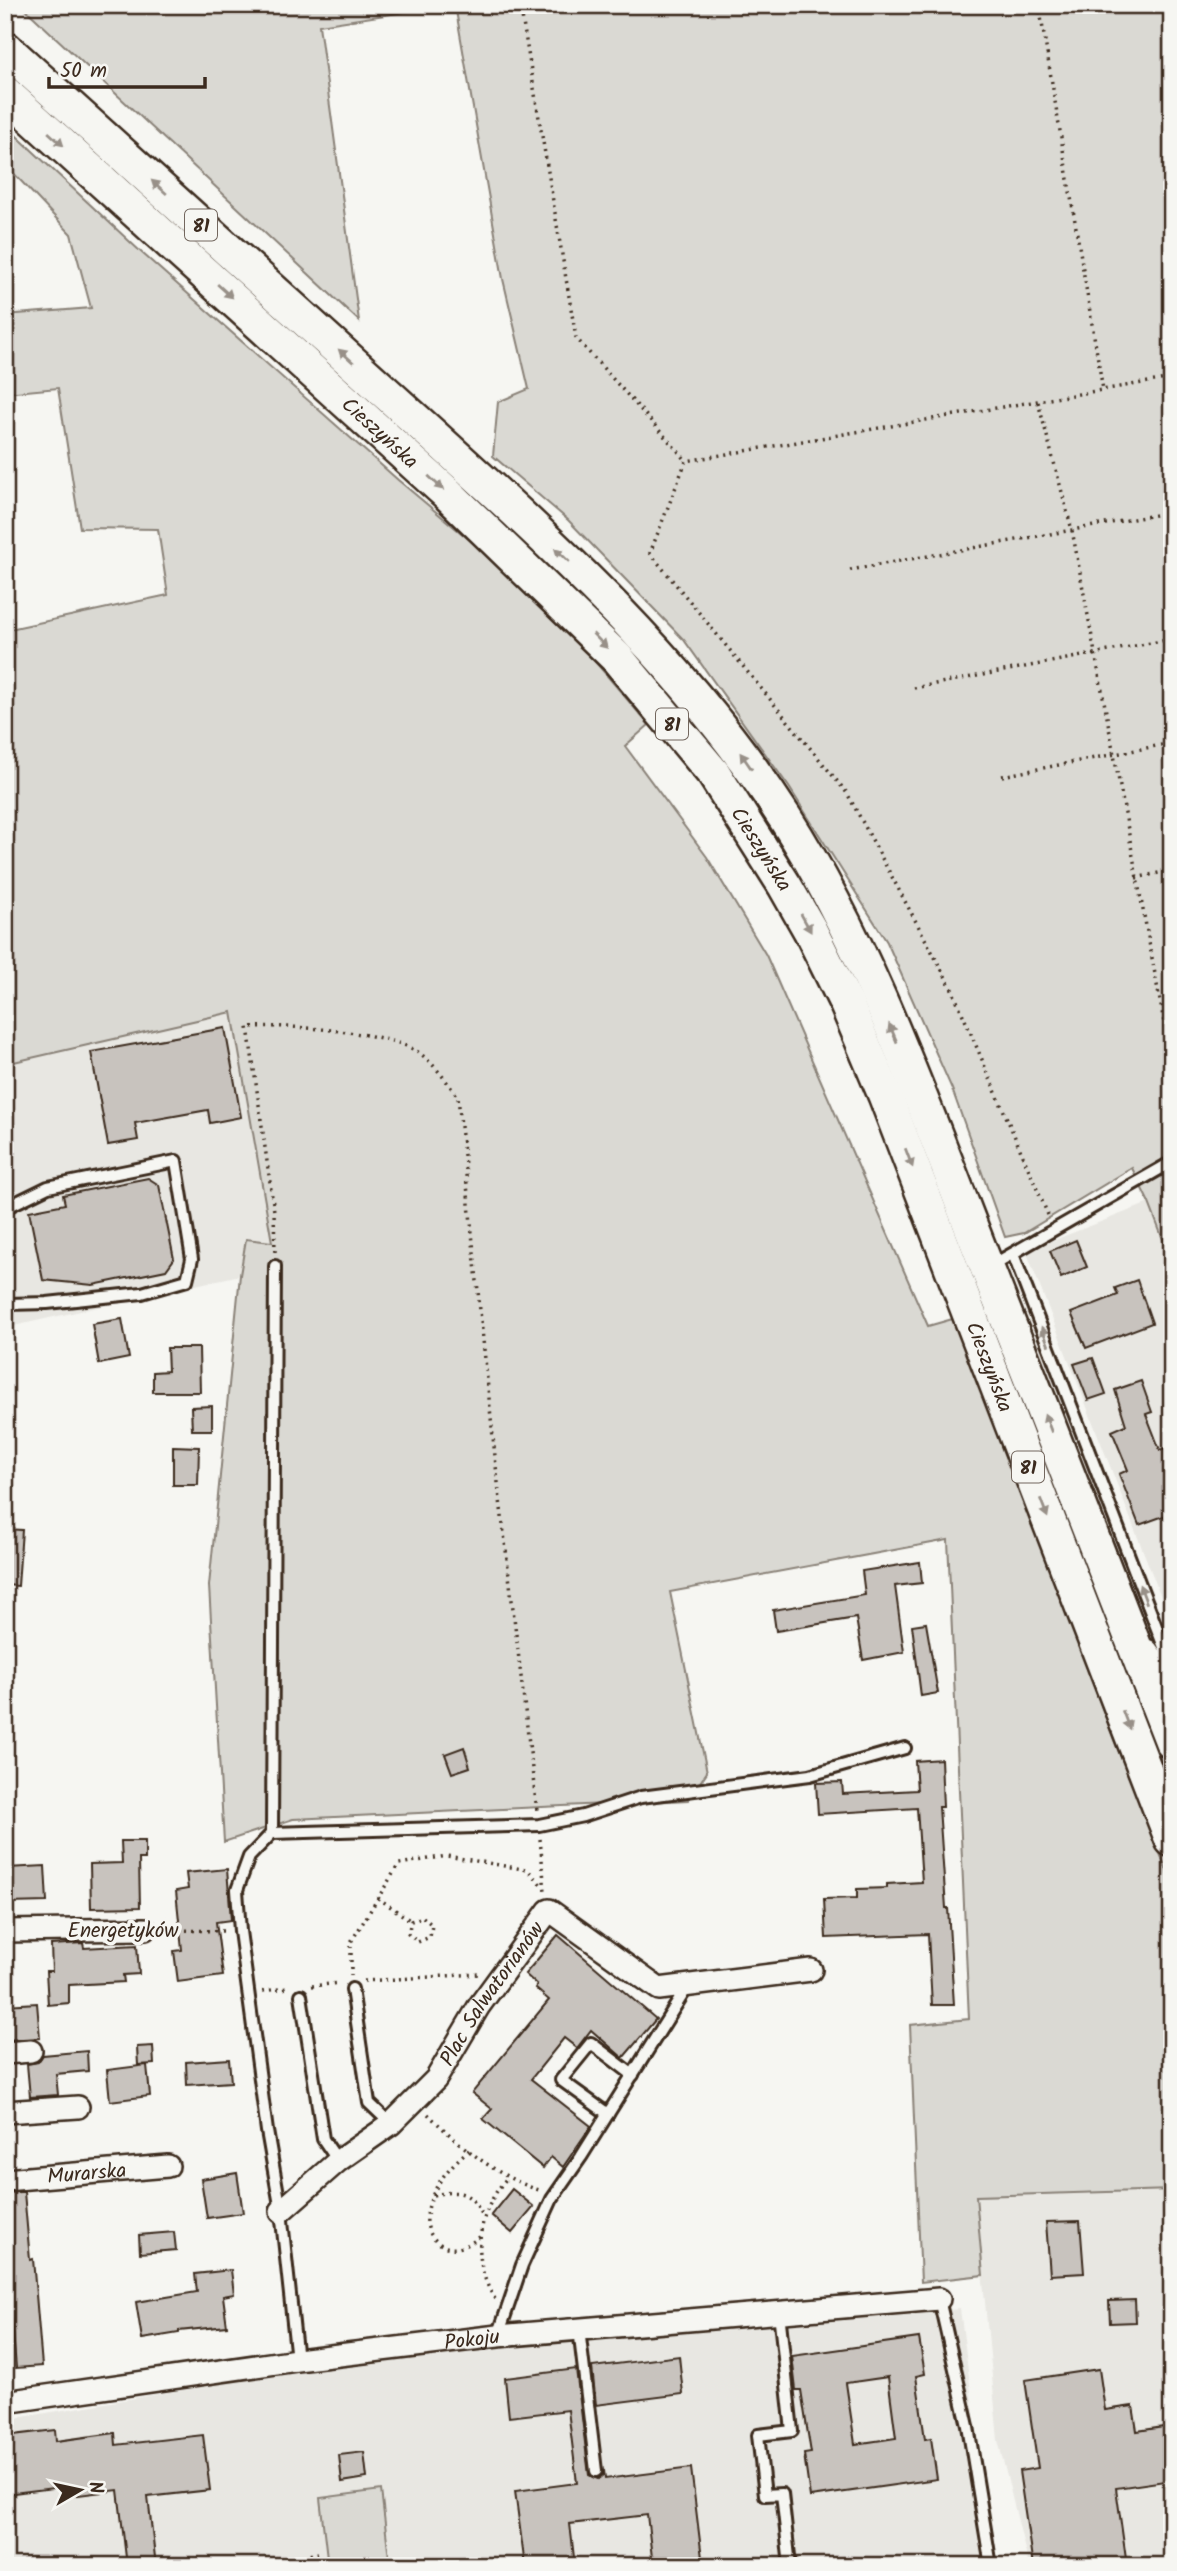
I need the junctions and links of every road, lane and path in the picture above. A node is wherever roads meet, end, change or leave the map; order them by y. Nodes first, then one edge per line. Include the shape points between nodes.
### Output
1 (520, 5) edge
2 (966, 5) edge
3 (1039, 5) edge
4 (922, 12) dead end
5 (5, 48) edge
6 (5, 93) edge
7 (1172, 378) edge
8 (1102, 390) junction
9 (1038, 401) junction
10 (686, 461) junction
11 (1172, 512) edge
12 (1072, 530) junction
13 (850, 570) dead end
14 (1172, 639) edge
15 (1095, 654) junction
16 (914, 688) dead end
17 (1172, 743) edge
18 (1114, 754) junction
19 (1002, 776) dead end
20 (1172, 870) edge
21 (1136, 878) junction
22 (1172, 990) edge
23 (1158, 993) junction
24 (1172, 1065) edge
25 (1172, 1162) edge
26 (5, 1208) edge
27 (1055, 1230) junction
28 (1000, 1261) junction
29 (275, 1266) joint
30 (5, 1292) edge
31 (7, 1308) edge
32 (1127, 1623) junction
33 (1171, 1684) edge
34 (1172, 1742) edge
35 (905, 1748) dead end
36 (539, 1825) junction
37 (272, 1833) junction
38 (1172, 1840) edge
39 (545, 1888) junction
40 (378, 1898) junction
41 (549, 1910) junction
42 (411, 1921) junction
43 (145, 1929) joint
44 (5, 1931) edge
45 (240, 1931) junction
46 (811, 1970) dead end
47 (505, 1972) junction
48 (364, 1981) dead end
49 (688, 1985) junction
50 (287, 1988) dead end
51 (352, 1989) dead end
52 (301, 1991) joint
53 (249, 1992) junction
54 (31, 2051) dead end
55 (5, 2053) edge
56 (633, 2075) junction
57 (414, 2101) junction
58 (78, 2107) dead end
59 (5, 2112) edge
60 (608, 2114) junction
61 (391, 2124) junction
62 (469, 2150) junction
63 (338, 2161) junction
64 (169, 2166) dead end
65 (507, 2178) junction
66 (5, 2180) edge
67 (555, 2194) junction
68 (433, 2195) junction
69 (281, 2211) junction
70 (484, 2218) junction
71 (481, 2236) junction
72 (940, 2299) joint
73 (498, 2304) dead end
74 (779, 2312) junction
75 (579, 2329) junction
76 (498, 2336) junction
77 (297, 2360) junction
78 (5, 2402) edge
79 (596, 2471) dead end
80 (318, 2553) dead end
81 (303, 2556) dead end
82 (790, 2566) edge
83 (991, 2566) edge

1 - 10 path via 576,338
2 - 4 path
3 - 8 path
28 -> 5 main road, Cieszyńska / 81 via 818,874 785,817 697,698 587,578
6 -> 38 main road, Cieszyńska / 81 via 530,572 617,658 714,774 785,886 847,1005
7 - 8 path
8 - 9 path
9 - 10 path
9 - 12 path
10 - 27 path via 650,553 847,793 952,989
11 - 12 path
12 - 13 path
12 - 15 path
14 - 15 path
15 - 16 path
15 - 18 path
17 - 18 path
18 - 19 path
18 - 21 path
20 - 21 path
21 - 23 path
22 - 23 path
23 - 24 path
25 - 27 lane
26 - 31 lane via 48,1187 176,1161 192,1259 187,1280 142,1293
27 - 28 lane
32 -> 28 main road, Cieszyńska / 81
33 -> 28 lane via 1168,1660
29 - 36 path via 274,1211 248,1027 284,1025 341,1032 386,1040 418,1052 458,1097
29 - 37 lane
30 - 31 lane
32 - 33 street
32 - 34 main road, Cieszyńska / 81
35 - 36 lane via 810,1774 640,1797
36 - 37 lane
36 - 39 path
37 - 45 lane via 249,1857 237,1890
39 - 40 path via 528,1870 447,1856 399,1864
39 - 41 path
40 - 42 path
40 - 52 path via 351,1942 351,1982
41 - 47 street, Plac Salwatorianów
41 - 49 street, Plac Salwatorianów via 659,1989
42 - 42 path via 408,1934 418,1942 430,1937 432,1925 423,1917
43 - 44 street, Energetyków
43 - 45 path, Energetyków
45 - 53 lane
46 - 49 street, Plac Salwatorianów
47 - 48 path
47 - 57 street, Plac Salwatorianów via 436,2078
49 - 56 lane
50 - 53 path
51 - 61 lane via 369,2103
52 - 63 lane via 323,2139
53 - 69 lane
54 - 55 street
56 - 60 lane
56 - 60 lane via 592,2043 561,2080
57 - 61 street, Plac Salwatorianów
57 - 62 path
58 - 59 street
60 - 67 lane
61 - 63 street, Plac Salwatorianów
62 - 65 path
62 - 68 path via 445,2173
63 - 69 street, Plac Salwatorianów
64 - 66 street, Murarska
65 - 67 path
65 - 70 path
67 - 76 lane via 522,2265
68 - 70 path via 467,2194
68 - 71 path via 426,2216 427,2230 435,2241 454,2248
69 - 77 lane
70 - 71 path
71 - 73 path via 481,2266
72 - 74 street, Pokoju
72 - 83 lane via 968,2426
74 - 75 street, Pokoju
74 - 82 lane via 792,2431 758,2435 765,2495 782,2494
75 - 76 street, Pokoju
75 - 79 lane
76 - 77 street, Pokoju
77 - 78 street, Pokoju
80 - 81 path

